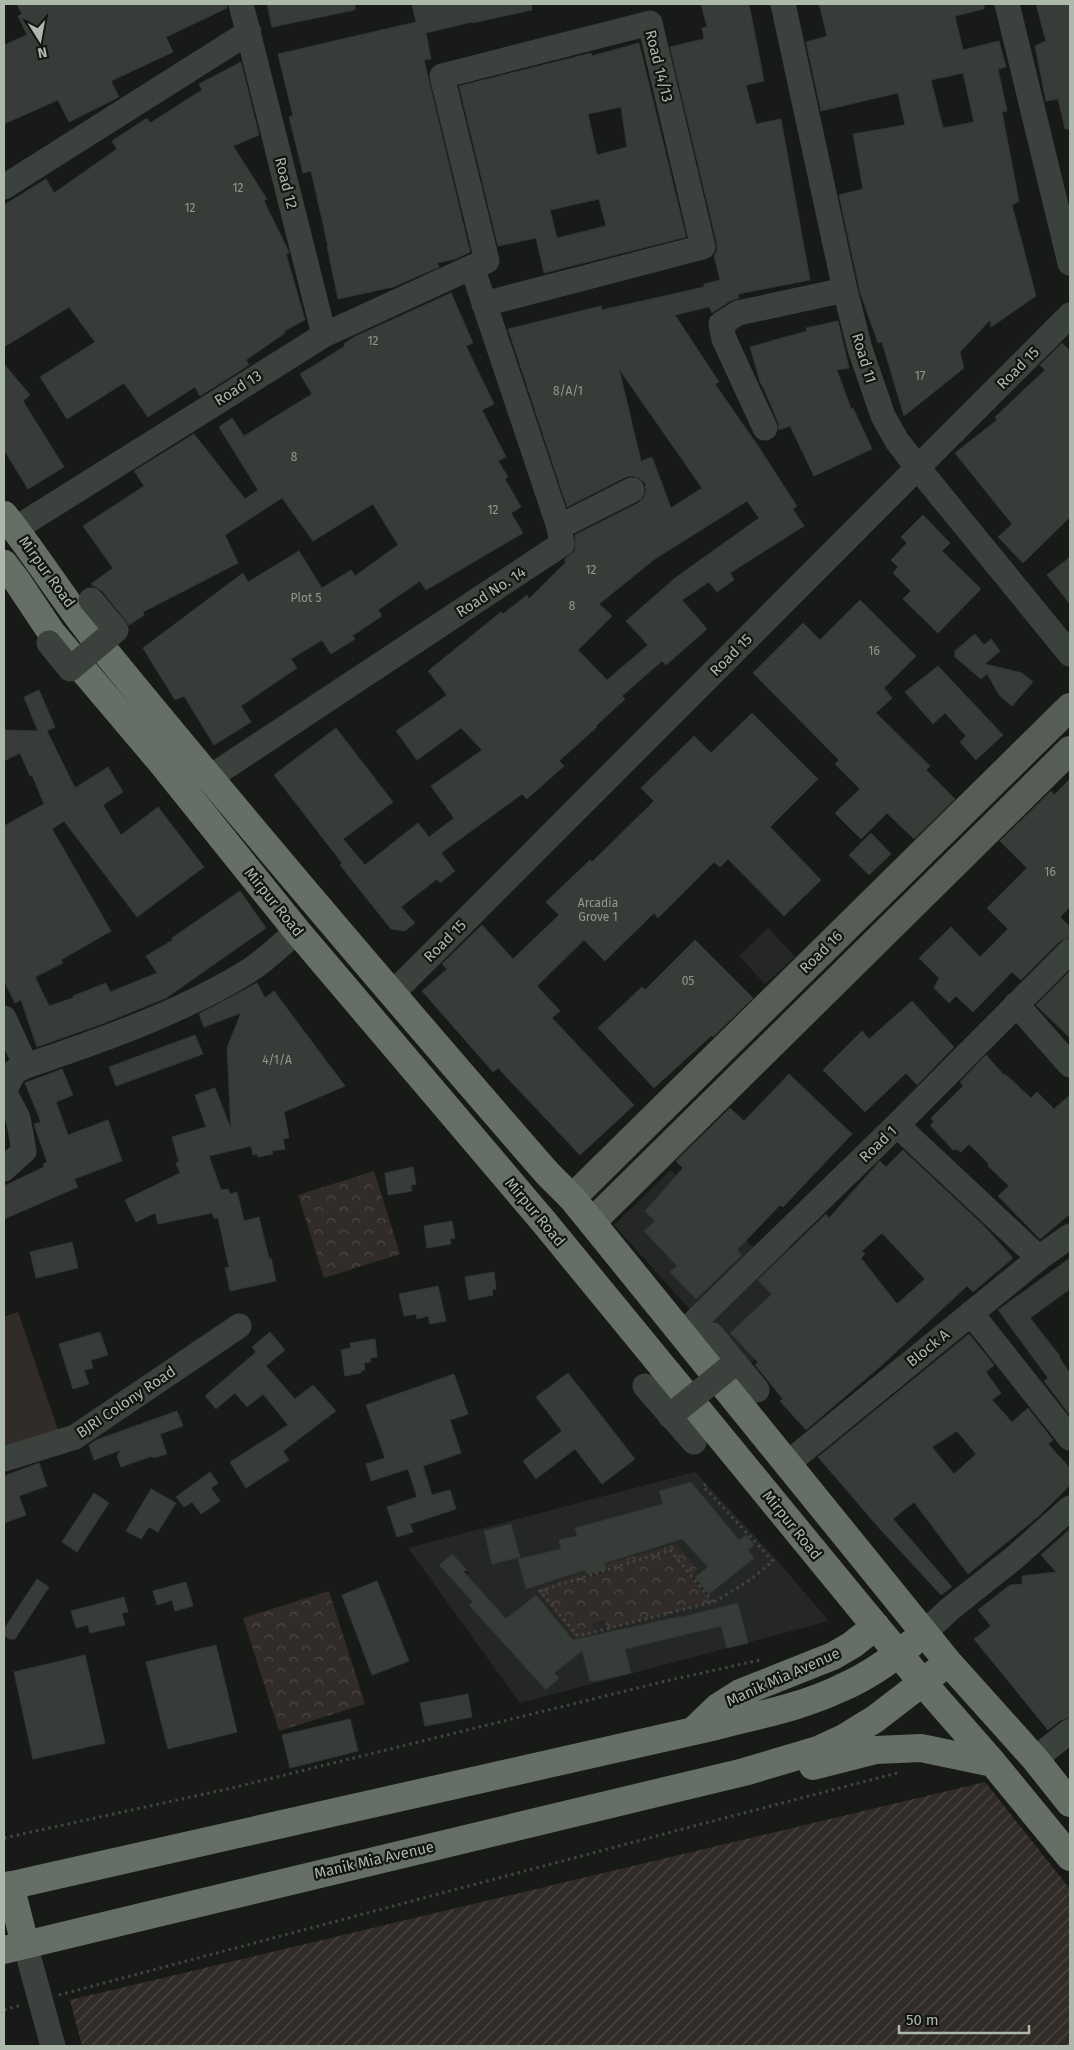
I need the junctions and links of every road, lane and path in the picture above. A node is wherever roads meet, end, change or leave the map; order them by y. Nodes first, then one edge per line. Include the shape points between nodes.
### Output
1 (241, 4) edge
2 (783, 4) edge
3 (1007, 4) edge
4 (249, 32) junction
5 (4, 187) edge
6 (1070, 263) edge
7 (472, 267) junction
8 (845, 290) junction
9 (484, 304) junction
10 (1070, 315) edge
11 (324, 335) junction
12 (765, 428) dead end
13 (918, 468) junction
14 (632, 490) dead end
15 (9, 522) edge
16 (558, 527) junction
17 (4, 564) edge
18 (91, 600) dead end
19 (49, 643) dead end
20 (1070, 654) edge
21 (1070, 706) edge
22 (182, 745) junction
23 (1070, 750) edge
24 (161, 762) junction
25 (209, 778) junction
26 (851, 923) junction
27 (298, 931) junction
28 (874, 944) junction
29 (1070, 950) edge
30 (392, 994) junction
31 (1016, 1004) junction
32 (4, 1018) edge
33 (1070, 1065) edge
34 (26, 1066) junction
35 (4, 1091) edge
36 (897, 1125) junction
37 (4, 1169) edge
38 (572, 1198) junction
39 (544, 1222) junction
40 (592, 1222) junction
41 (1070, 1236) edge
42 (1039, 1258) junction
43 (972, 1313) junction
44 (239, 1326) dead end
45 (682, 1334) junction
46 (712, 1335) dead end
47 (735, 1363) junction
48 (645, 1386) dead end
49 (758, 1390) dead end
50 (670, 1416) junction
51 (1070, 1438) edge
52 (694, 1442) dead end
53 (4, 1459) edge
54 (788, 1463) junction
55 (706, 1484) dead end
56 (1070, 1508) edge
57 (713, 1602) junction
58 (876, 1626) junction
59 (925, 1632) junction
60 (898, 1654) junction
61 (761, 1659) dead end
62 (948, 1662) junction
63 (923, 1683) junction
64 (694, 1730) junction
65 (1070, 1731) edge
66 (1034, 1759) junction
67 (993, 1763) junction
68 (744, 1772) junction
69 (905, 1772) dead end
70 (1070, 1803) edge
71 (4, 1838) edge
72 (1070, 1857) edge
73 (7, 1886) edge
74 (14, 1947) edge
75 (40, 2000) junction
76 (4, 2010) edge
77 (53, 2046) edge

1 - 4 street, Road 12
2 - 8 street, Road 11
3 - 6 street
4 - 5 street
4 - 11 street, Road 12
7 - 9 street
7 - 9 street, Road 14/13 via 487,262 442,76 650,23 703,247
7 - 11 street, Road 13
8 - 12 street via 738,313 721,324 724,339
8 - 13 street, Road 11 via 860,349 883,416
9 - 16 street, Road No. 14
10 - 13 street, Road 15
11 - 15 street, Road 13
13 - 20 street, Road 11
13 - 30 street, Road 15
14 - 16 street
15 - 22 highway, Mirpur Road via 93,636
16 - 25 street, Road No. 14 via 562,544
17 - 24 highway, Mirpur Road via 51,632
18 - 19 street, bridge via 116,630 70,670
21 - 26 main road, Road 16
22 - 24 highway
22 - 25 highway, Mirpur Road
23 - 28 main road, Road 16
24 - 27 highway, Mirpur Road
25 - 30 highway, Mirpur Road
26 - 28 main road
26 - 38 main road, Road 16
27 - 34 street via 251,969 200,996 117,1035
27 - 39 highway, Mirpur Road
28 - 40 main road, Road 16
29 - 31 street, Road 1
30 - 38 highway, Mirpur Road
31 - 33 street
31 - 36 street, Road 1
32 - 34 street
34 - 35 street via 15,1071
35 - 37 street via 18,1118 24,1151
36 - 42 street
36 - 45 street, Road 1
38 - 39 highway
38 - 40 highway, Mirpur Road
39 - 58 highway, Mirpur Road
40 - 45 highway, Mirpur Road
41 - 42 street, Block A
42 - 43 street, Block A
43 - 51 street
43 - 54 street, Block A
44 - 53 street, BJRI Colony Road via 75,1437
45 - 54 highway, Mirpur Road
46 - 47 street
47 - 49 street
47 - 50 street, bridge
48 - 50 street
50 - 52 street
54 - 59 highway, Mirpur Road
55 - 57 path via 703,1486 773,1562
56 - 59 street
57 - 57 path via 578,1636 540,1591 670,1550
58 - 60 highway, Mirpur Road
58 - 64 highway, Manik Mia Avenue via 833,1656 740,1693 718,1707
59 - 60 highway, Manik Mia Avenue
59 - 62 highway, Mirpur Road
60 - 63 highway, Mirpur Road
60 - 64 highway, Manik Mia Avenue via 841,1688 791,1707
61 - 71 path via 232,1788
62 - 63 highway, Manik Mia Avenue
62 - 66 highway, Mirpur Road
63 - 67 highway, Mirpur Road
63 - 68 highway, Manik Mia Avenue via 844,1738 818,1750
64 - 73 highway, Manik Mia Avenue
65 - 66 street
66 - 70 highway, Mirpur Road
67 - 68 highway, Manik Mia Avenue via 921,1748 876,1750 813,1766
67 - 72 highway, Mirpur Road
68 - 74 highway, Manik Mia Avenue
69 - 75 path
73 - 74 highway
74 - 75 street
75 - 76 path
75 - 77 street

